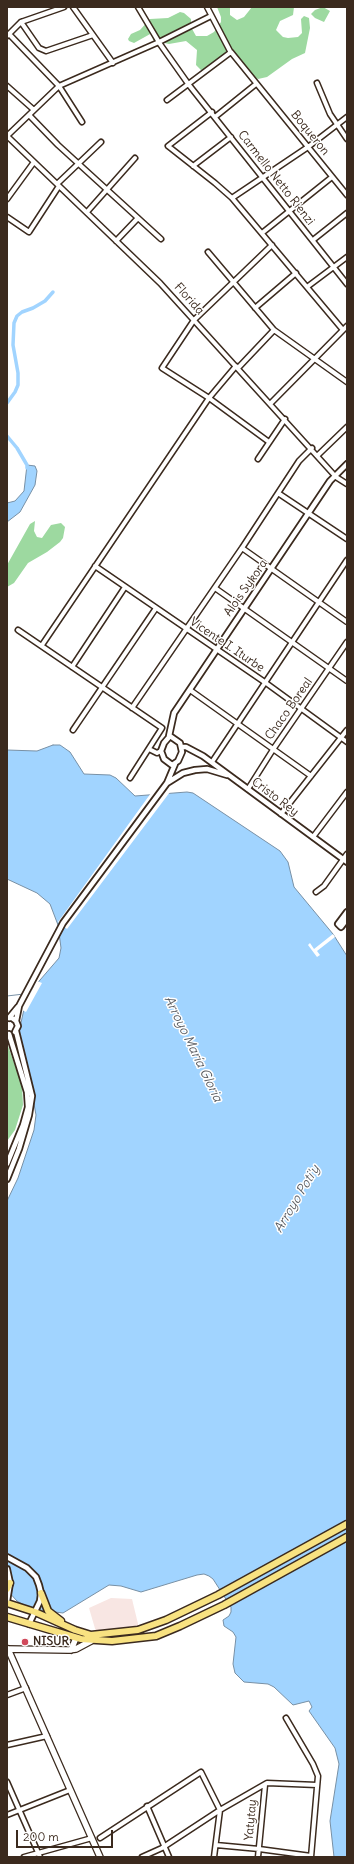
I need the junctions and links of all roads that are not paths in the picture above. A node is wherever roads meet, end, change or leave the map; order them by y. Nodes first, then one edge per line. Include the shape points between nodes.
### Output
1 (64, 7) edge
2 (73, 7) edge
3 (138, 7) edge
4 (208, 7) edge
5 (211, 16) junction
6 (21, 22) junction
7 (8, 35) edge
8 (93, 35) junction
9 (159, 42) junction
10 (231, 53) junction
11 (113, 63) junction
12 (256, 84) junction
13 (317, 84) dead end
14 (189, 85) junction
15 (7, 86) edge
16 (59, 86) junction
17 (167, 100) dead end
18 (34, 110) junction
19 (212, 112) junction
20 (29, 115) junction
21 (215, 117) junction
22 (347, 117) edge
23 (82, 122) dead end
24 (338, 125) junction
25 (7, 136) edge
26 (231, 137) junction
27 (347, 139) edge
28 (101, 142) dead end
29 (309, 147) junction
30 (135, 158) dead end
31 (34, 162) junction
32 (78, 163) junction
33 (193, 166) junction
34 (332, 177) junction
35 (263, 178) junction
36 (58, 185) junction
37 (107, 189) junction
38 (347, 194) edge
39 (232, 198) junction
40 (7, 199) edge
41 (289, 211) junction
42 (87, 212) junction
43 (347, 213) edge
44 (7, 217) edge
45 (138, 218) junction
46 (262, 233) junction
47 (161, 239) dead end
48 (313, 240) junction
49 (116, 241) junction
50 (272, 245) junction
51 (208, 252) dead end
52 (347, 257) edge
53 (334, 267) junction
54 (296, 273) junction
55 (232, 282) junction
56 (347, 284) edge
57 (307, 287) junction
58 (255, 308) junction
59 (194, 320) junction
60 (347, 326) edge
61 (274, 330) junction
62 (343, 330) junction
63 (314, 359) junction
64 (237, 367) junction
65 (347, 382) edge
66 (209, 398) junction
67 (271, 403) junction
68 (285, 419) junction
69 (347, 427) edge
70 (269, 442) junction
71 (312, 448) junction
72 (318, 455) junction
73 (258, 459) dead end
74 (347, 464) edge
75 (335, 475) junction
76 (347, 484) edge
77 (278, 493) junction
78 (309, 514) junction
79 (347, 539) edge
80 (242, 548) junction
81 (347, 560) edge
82 (95, 566) junction
83 (272, 569) junction
84 (125, 587) junction
85 (215, 588) junction
86 (318, 602) junction
87 (156, 608) junction
88 (243, 608) junction
89 (347, 622) edge
90 (186, 629) junction
91 (18, 630) dead end
92 (292, 642) junction
93 (347, 642) edge
94 (42, 645) junction
95 (217, 650) junction
96 (72, 667) junction
97 (329, 669) junction
98 (347, 681) edge
99 (266, 683) junction
100 (102, 687) junction
101 (190, 690) junction
102 (132, 708) junction
103 (302, 709) junction
104 (238, 723) junction
105 (73, 730) dead end
106 (347, 730) edge
107 (170, 736) junction
108 (341, 738) junction
109 (347, 742) edge
110 (182, 748) junction
111 (274, 748) junction
112 (150, 749) junction
113 (190, 750) junction
114 (161, 751) junction
115 (181, 754) junction
116 (212, 762) junction
117 (167, 763) junction
118 (175, 764) junction
119 (170, 773) junction
120 (312, 776) junction
121 (130, 778) dead end
122 (233, 778) junction
123 (167, 783) junction
124 (248, 789) junction
125 (347, 792) edge
126 (281, 814) junction
127 (313, 837) junction
128 (347, 854) edge
129 (345, 860) edge
130 (316, 892) dead end
131 (347, 912) edge
132 (347, 919) edge
133 (19, 1006) junction
134 (8, 1018) edge
135 (16, 1021) junction
136 (16, 1031) junction
137 (8, 1034) edge
138 (7, 1164) edge
139 (7, 1179) edge
140 (347, 1524) edge
141 (347, 1537) edge
142 (7, 1557) edge
143 (7, 1569) edge
144 (10, 1583) junction
145 (7, 1589) edge
146 (41, 1593) junction
147 (7, 1602) edge
148 (35, 1612) junction
149 (7, 1617) edge
150 (29, 1624) junction
151 (71, 1628) junction
152 (76, 1638) junction
153 (91, 1638) junction
154 (7, 1649) edge
155 (71, 1650) junction
156 (26, 1688) junction
157 (7, 1695) edge
158 (286, 1718) dead end
159 (46, 1736) junction
160 (7, 1745) edge
161 (7, 1782) edge
162 (265, 1785) junction
163 (317, 1785) junction
164 (70, 1790) junction
165 (147, 1806) junction
166 (19, 1810) junction
167 (220, 1810) junction
168 (7, 1814) edge
169 (92, 1838) junction
170 (100, 1838) dead end
171 (216, 1845) junction
172 (164, 1846) junction
173 (259, 1849) junction
174 (39, 1855) edge
175 (24, 1857) edge
176 (100, 1857) edge
177 (142, 1857) edge
178 (169, 1857) edge
179 (214, 1857) edge
180 (258, 1857) edge
181 (311, 1857) edge

1 - 6 street
2 - 8 street
3 - 9 street, Carmello Netto Rienzi
4 - 5 street, Boqueron
5 - 9 street
5 - 10 street, Boqueron
6 - 7 street
6 - 8 street via 39,48 46,51
7 - 16 street
8 - 11 street
9 - 11 street
9 - 14 street, Carmello Netto Rienzi
10 - 12 street, Boqueron
10 - 14 street
11 - 16 street
12 - 21 street
12 - 29 street, Boqueron
13 - 24 street via 330,114
14 - 17 street
14 - 19 street, Carmello Netto Rienzi
15 - 18 street
16 - 18 street
16 - 23 street
18 - 20 street
19 - 21 street, Carmello Netto Rienzi
19 - 33 street via 168,146
20 - 25 street
20 - 32 street
21 - 26 street, Carmello Netto Rienzi
22 - 24 street
24 - 27 street
24 - 29 street
25 - 31 street, Florida
26 - 33 street
26 - 35 street, Carmello Netto Rienzi
28 - 32 street
29 - 34 street, Boqueron
29 - 35 street
30 - 37 street
31 - 36 street, Florida
31 - 40 street
32 - 36 street
32 - 37 street
33 - 39 street
34 - 38 street, Boqueron
34 - 41 street
35 - 39 street
35 - 41 street, Carmello Netto Rienzi
36 - 42 street, Florida
36 - 44 street via 29,232
37 - 42 street
37 - 45 street
39 - 46 street
41 - 46 street
41 - 48 street, Carmello Netto Rienzi
42 - 49 street, Florida
43 - 48 street
45 - 47 street
45 - 49 street
46 - 50 street
48 - 53 street, Carmello Netto Rienzi
49 - 59 street, Florida
50 - 54 street
50 - 55 street
51 - 55 street
52 - 53 street
53 - 56 street, Carmello Netto Rienzi
53 - 57 street
54 - 57 street
54 - 58 street
55 - 58 street
55 - 59 street
57 - 62 street
58 - 61 street
59 - 64 street, Florida
59 - 66 street via 162,368
60 - 62 street
61 - 63 street
61 - 64 street
62 - 63 street
63 - 65 street
63 - 67 street
64 - 66 street
64 - 67 street, Florida
66 - 70 street
66 - 82 street
67 - 68 street, Florida
68 - 70 street
68 - 71 street, Florida
69 - 72 street
70 - 73 street
71 - 72 street, Florida
71 - 77 street via 299,461
72 - 75 street, Florida
74 - 75 street, Alois Sykora
75 - 76 street, Florida
75 - 78 street, Alois Sykora
77 - 78 street
77 - 80 street
78 - 79 street
78 - 83 street, Alois Sykora
80 - 83 street
80 - 85 street
81 - 86 street
82 - 84 street, Vicente I. Iturbe
82 - 94 street
83 - 86 street
83 - 88 street, Alois Sykora
84 - 87 street, Vicente I. Iturbe
84 - 96 street
85 - 88 street
85 - 90 street
86 - 89 street
86 - 92 street
87 - 90 street, Vicente I. Iturbe
87 - 100 street
88 - 92 street
88 - 95 street, Alois Sykora
90 - 95 street, Vicente I. Iturbe
90 - 102 street
91 - 94 street
92 - 97 street
92 - 99 street
93 - 97 street, Chaco Boreal
94 - 96 street
95 - 99 street, Vicente I. Iturbe
95 - 101 street, Alois Sykora
96 - 100 street
97 - 98 street
97 - 103 street, Chaco Boreal
99 - 103 street, Vicente I. Iturbe
99 - 104 street
100 - 102 street
100 - 105 street
101 - 104 street
101 - 107 street, Alois Sykora via 172,716
102 - 112 street via 162,728
103 - 108 street, Vicente I. Iturbe
103 - 111 street, Chaco Boreal
104 - 111 street
104 - 116 street
106 - 108 street
107 - 110 street via 178,741
107 - 114 street
108 - 109 street, Vicente I. Iturbe
108 - 120 street
110 - 113 street, Cristo Rey
110 - 115 street
111 - 120 street
111 - 124 street, Chaco Boreal
112 - 114 street via 157,753
112 - 121 street
113 - 115 street
113 - 116 street, Cristo Rey
114 - 117 street
115 - 118 street
116 - 122 street, Cristo Rey
117 - 118 street
117 - 119 street
118 - 119 street
119 - 123 street
120 - 126 street
122 - 123 street via 207,769 183,773
122 - 124 street, Cristo Rey
123 - 133 street via 63,923
124 - 126 street, Cristo Rey
125 - 127 street
126 - 127 street, Cristo Rey
127 - 129 street, Cristo Rey
128 - 129 street
129 - 130 street
131 - 132 street via 338,924 341,927
133 - 134 street
133 - 135 street
134 - 135 street
135 - 136 street
136 - 137 street
136 - 139 street via 32,1096 19,1149
137 - 138 street via 27,1092 28,1107
140 - 153 highway via 218,1595 166,1620 146,1628
141 - 153 highway via 224,1605 156,1636 124,1640
142 - 146 street via 27,1568 36,1577
143 - 144 street
144 - 145 highway
144 - 147 street
146 - 148 street
146 - 151 highway via 48,1611
147 - 148 highway
148 - 150 street
148 - 151 highway
149 - 150 highway
150 - 152 highway
151 - 153 highway
152 - 153 highway
152 - 155 main road
153 - 155 main road
154 - 155 main road
154 - 156 main road
156 - 157 street
156 - 159 main road
158 - 163 street via 317,1771
159 - 160 street
159 - 164 main road
161 - 166 street
162 - 163 street via 276,1782
162 - 167 street
162 - 173 street, Yatytay
163 - 181 street
164 - 166 street
164 - 169 main road
165 - 167 street via 201,1772
165 - 170 street
165 - 172 street
166 - 168 street
166 - 174 street
167 - 171 street
167 - 172 street
169 - 174 street
169 - 176 main road
171 - 173 street
171 - 179 street
172 - 177 street
172 - 178 street
173 - 180 street, Yatytay
173 - 181 street
174 - 175 street

